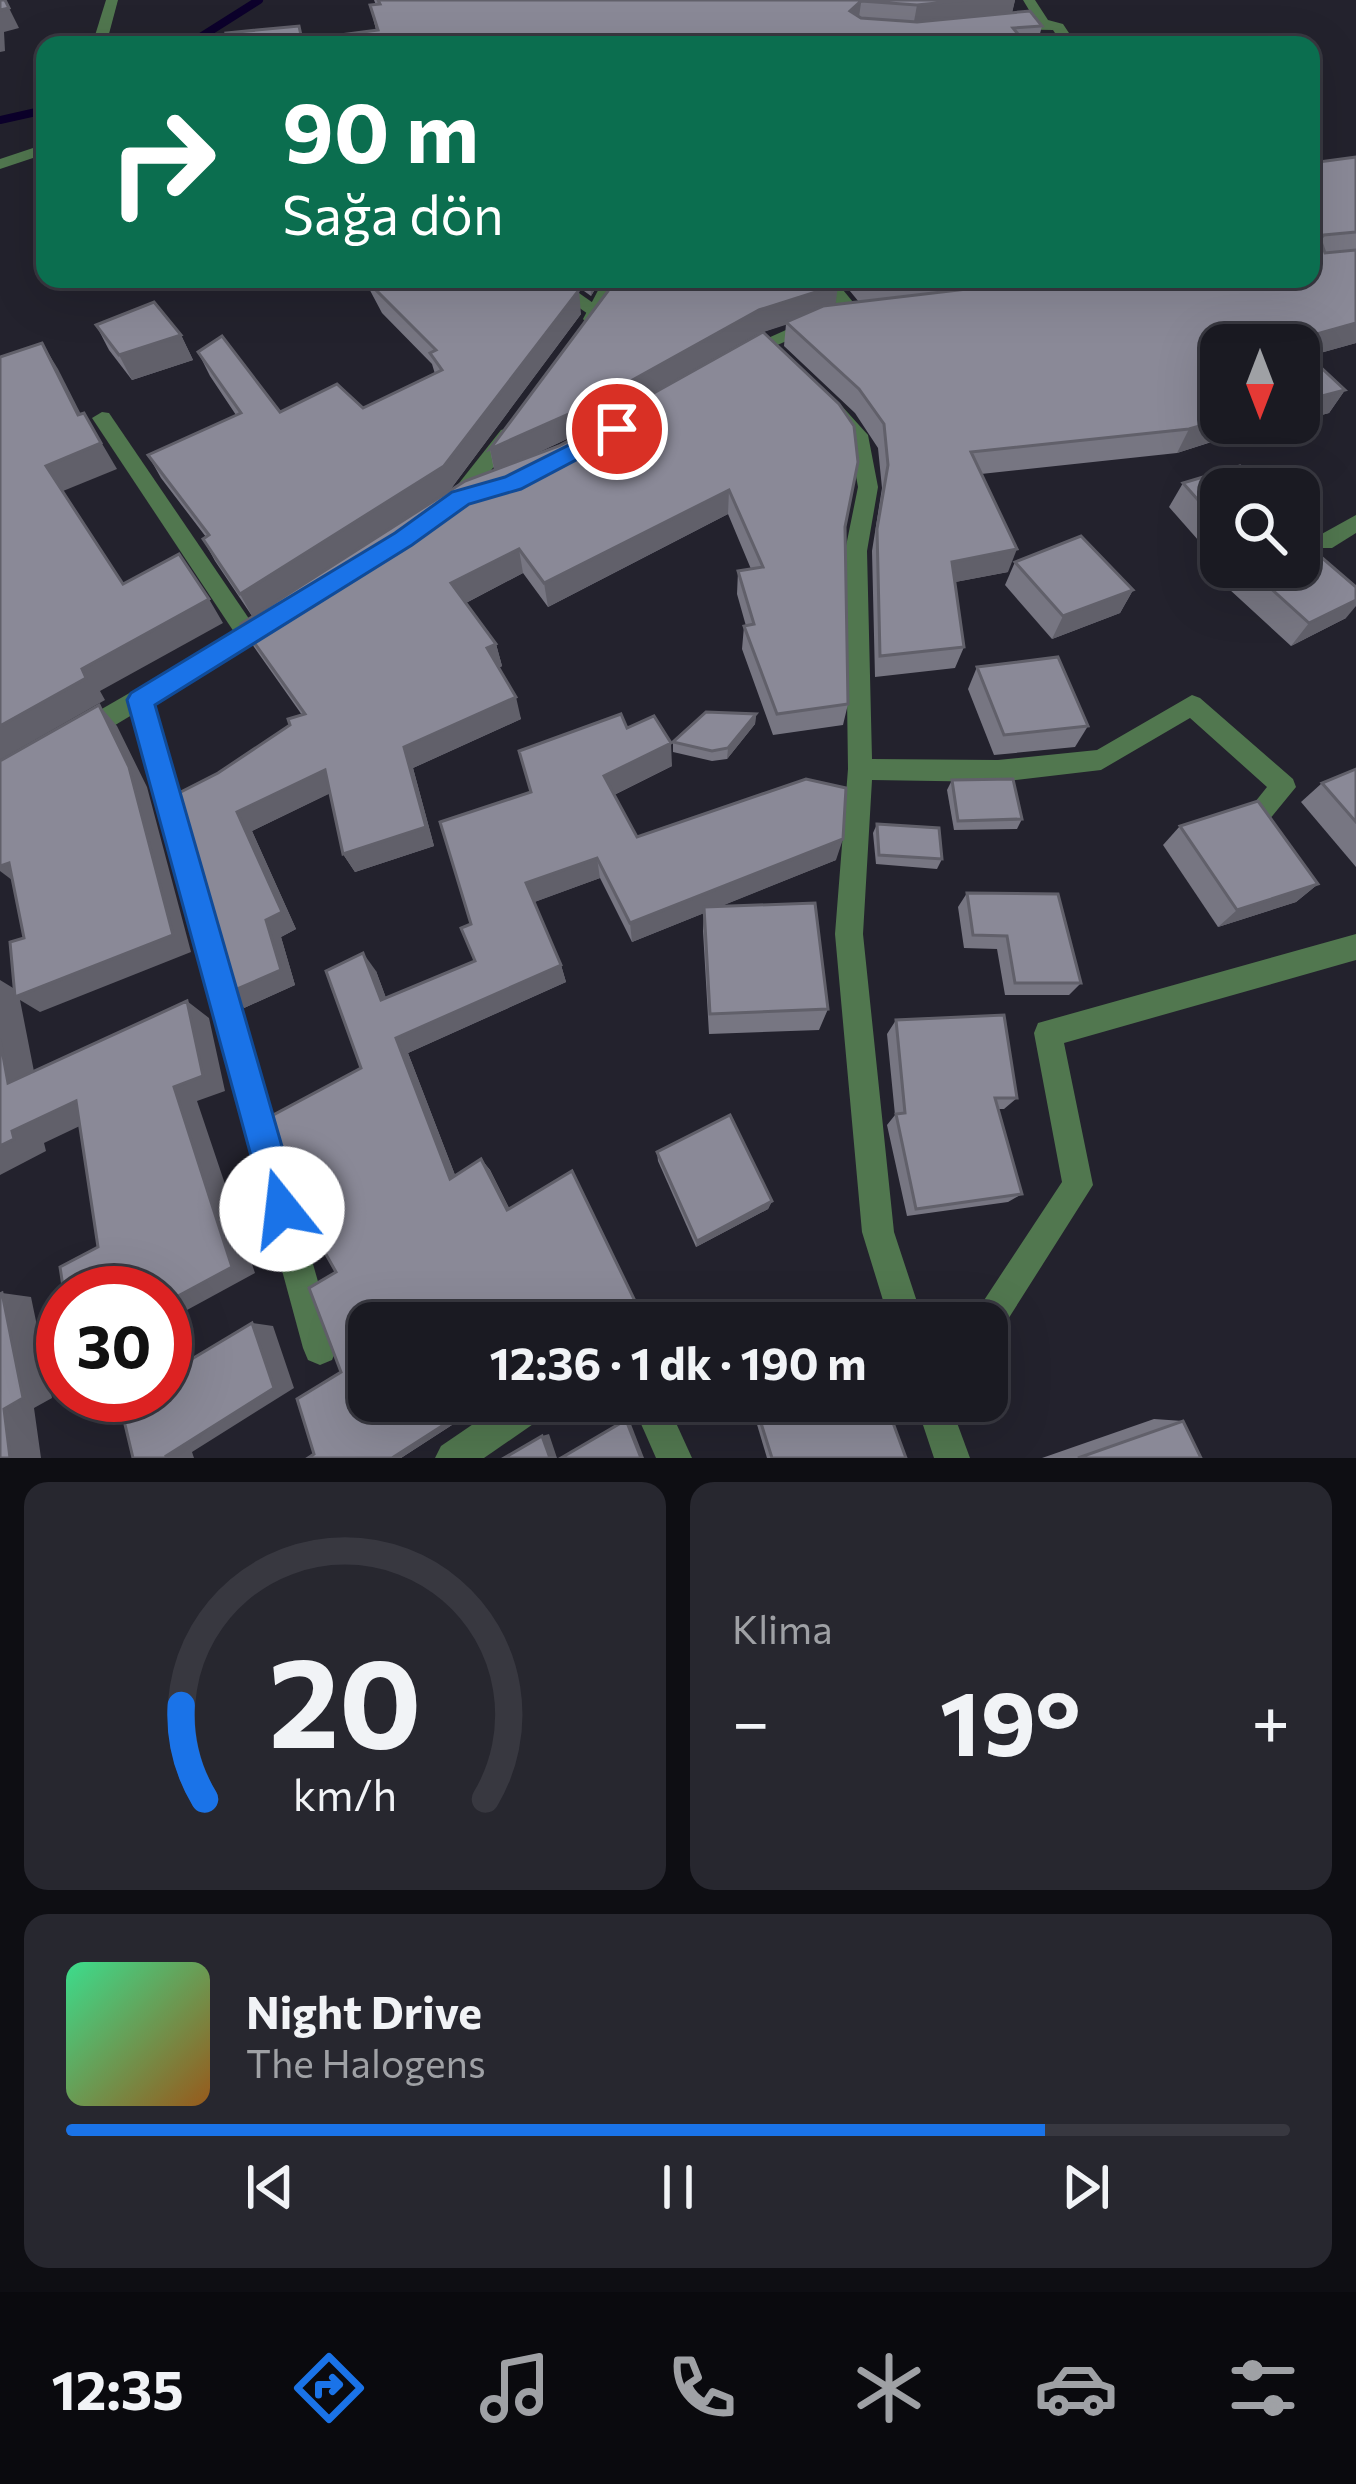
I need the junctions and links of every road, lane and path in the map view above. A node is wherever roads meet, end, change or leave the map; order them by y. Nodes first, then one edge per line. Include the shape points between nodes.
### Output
1 (112, 0) edge
2 (1029, 0) edge
3 (1043, 23) junction
4 (1000, 27) edge
5 (102, 36) edge
6 (1064, 36) edge
7 (36, 152) edge
8 (0, 164) edge
9 (561, 288) edge
10 (609, 288) edge
11 (835, 288) edge
12 (597, 312) junction
13 (572, 346) edge
14 (729, 362) edge
15 (812, 389) edge
16 (522, 416) edge
17 (102, 418) dead end
18 (495, 488) edge
19 (1356, 523) edge
20 (1325, 542) dead end
21 (286, 611) edge
22 (248, 635) junction
23 (140, 700) junction
24 (60, 745) edge
25 (860, 769) junction
26 (1260, 812) edge
27 (1356, 947) edge
28 (900, 1302) edge
29 (1000, 1302) edge
30 (320, 1348) edge
31 (506, 1422) edge
32 (658, 1422) edge
33 (940, 1422) edge
34 (452, 1458) edge
35 (674, 1458) edge
36 (952, 1458) edge

1 - 5 street
2 - 3 street
3 - 4 street
3 - 6 street
7 - 8 street
9 - 12 street
10 - 12 street
11 - 14 street via 861,312 815,321 770,350
12 - 13 street
15 - 25 street via 864,448 868,487 856,551
16 - 18 street via 451,505
17 - 22 street
19 - 20 street
21 - 22 street
22 - 23 street
23 - 24 street
23 - 30 street
25 - 26 street via 998,771 1101,760 1192,705 1284,787
25 - 28 street via 849,934 878,1232
27 - 29 street via 1048,1033 1078,1185
31 - 34 street
32 - 35 street
33 - 36 street

